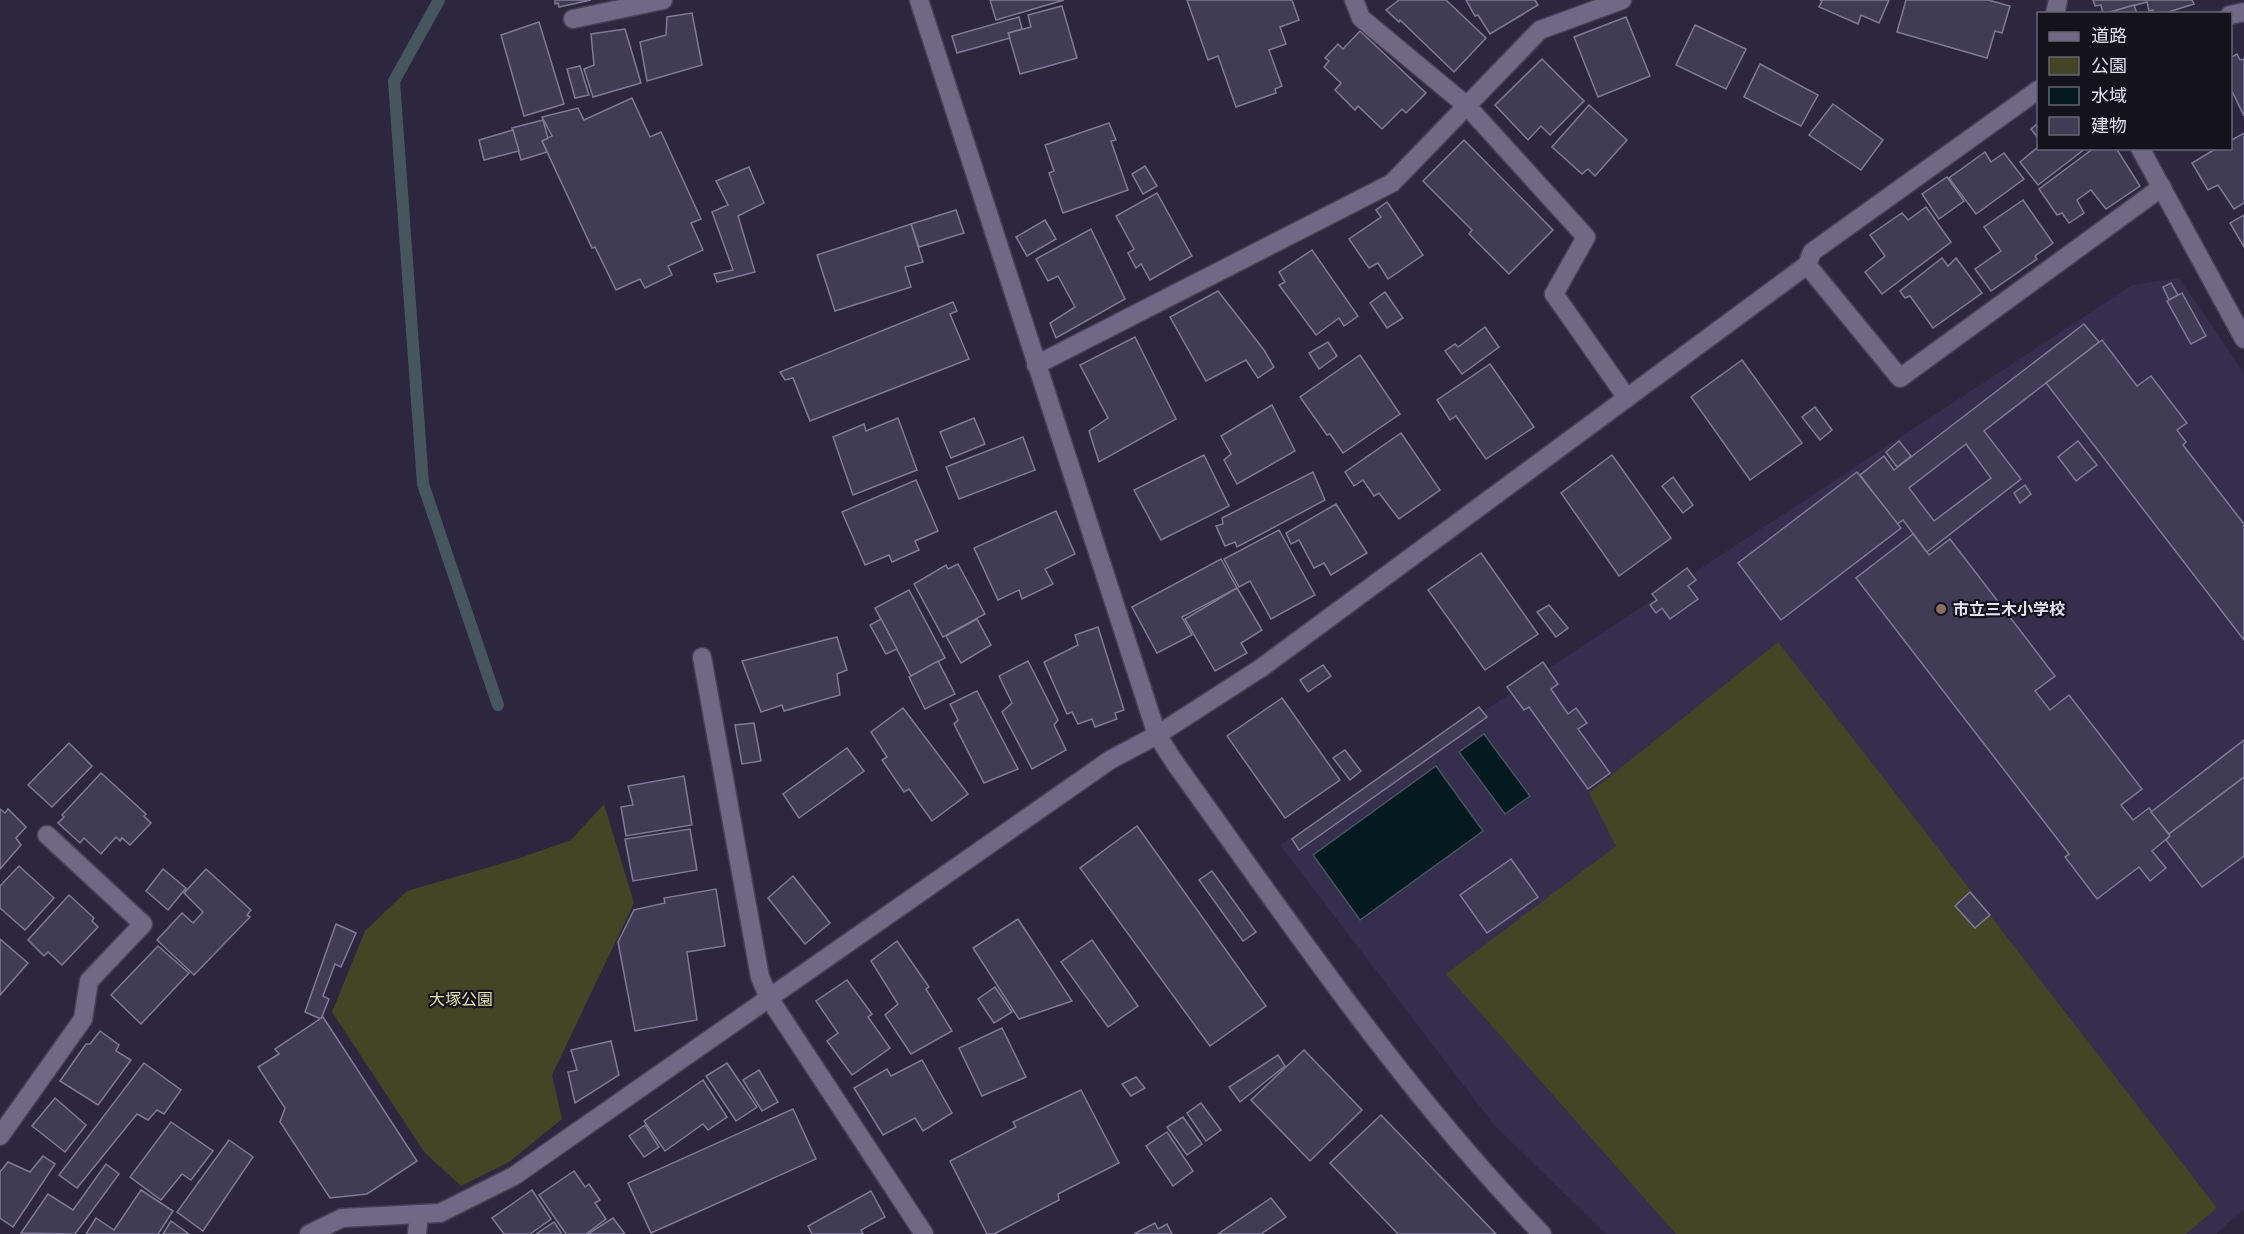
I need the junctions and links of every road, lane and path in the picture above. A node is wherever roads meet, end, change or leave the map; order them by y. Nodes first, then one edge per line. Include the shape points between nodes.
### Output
1 (663, 0) edge
2 (918, 0) edge
3 (1354, 0) edge
4 (1622, 0) edge
5 (573, 19) dead end
6 (2037, 91) edge
7 (1467, 106) junction
8 (2141, 150) edge
9 (2162, 187) junction
10 (1807, 265) junction
11 (2244, 339) edge
12 (1036, 365) junction
13 (1627, 398) junction
14 (702, 657) dead end
15 (1157, 735) junction
16 (48, 835) dead end
17 (769, 998) junction
18 (0, 1136) edge
19 (419, 1214) junction
20 (309, 1234) edge
21 (417, 1234) edge
22 (924, 1234) edge
23 (1542, 1234) edge

1 - 5 street
2 - 12 street
3 - 7 street via 1361,18
4 - 7 street via 1540,30
6 - 10 street via 1812,252
7 - 12 street via 1392,183
7 - 13 street via 1586,237 1554,294
8 - 9 street
9 - 10 street via 1900,378
9 - 11 street
10 - 13 street
12 - 15 street
13 - 15 street via 1261,668
14 - 17 street via 760,977
15 - 17 street via 1110,760
15 - 23 street via 1399,1068 1497,1188
16 - 18 street via 143,924 89,981 82,1019
17 - 19 street via 514,1176 440,1213
17 - 22 street
19 - 20 street via 342,1218
19 - 21 street

